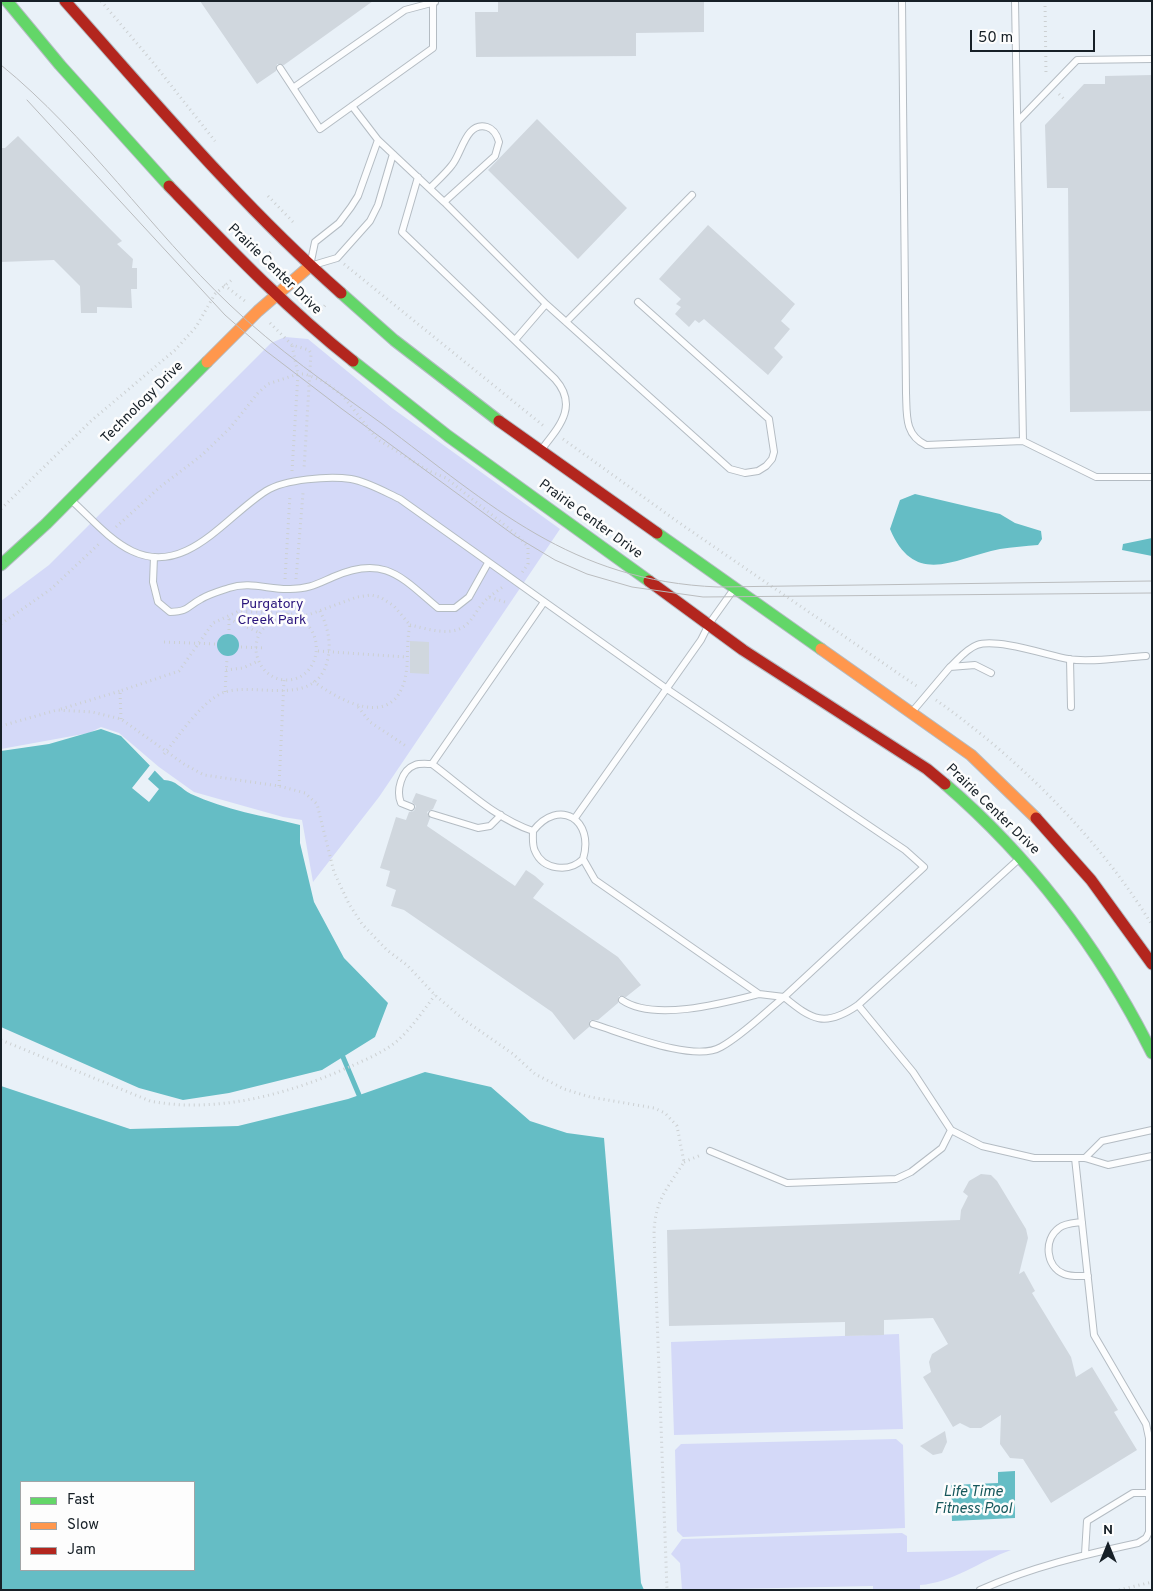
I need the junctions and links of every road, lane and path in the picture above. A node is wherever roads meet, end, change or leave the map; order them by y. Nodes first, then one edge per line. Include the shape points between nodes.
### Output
1 (7, 1) edge
2 (65, 1) edge
3 (101, 1) edge
4 (902, 1) edge
5 (1015, 1) edge
6 (1045, 1) edge
7 (434, 3) edge
8 (1152, 58) edge
9 (280, 68) dead end
10 (1052, 86) junction
11 (293, 88) junction
12 (1066, 100) dead end
13 (352, 106) junction
14 (1018, 121) junction
15 (378, 140) junction
16 (216, 143) dead end
17 (393, 154) junction
18 (418, 177) junction
19 (430, 188) junction
20 (262, 191) dead end
21 (692, 195) dead end
22 (444, 202) junction
23 (296, 225) dead end
24 (310, 266) junction
25 (352, 271) dead end
26 (224, 285) dead end
27 (336, 291) junction
28 (276, 295) junction
29 (638, 302) dead end
30 (546, 304) junction
31 (566, 322) junction
32 (309, 326) junction
33 (515, 340) junction
34 (292, 345) junction
35 (298, 374) junction
36 (310, 376) junction
37 (1023, 442) junction
38 (540, 451) junction
39 (304, 470) dead end
40 (292, 472) dead end
41 (1152, 477) edge
42 (303, 493) dead end
43 (290, 495) dead end
44 (70, 499) junction
45 (1, 509) edge
46 (108, 535) junction
47 (154, 557) junction
48 (488, 563) junction
49 (1, 565) edge
50 (522, 573) dead end
51 (285, 580) dead end
52 (296, 580) dead end
53 (501, 588) dead end
54 (734, 588) junction
55 (489, 596) dead end
56 (284, 598) dead end
57 (295, 598) dead end
58 (544, 602) junction
59 (320, 611) junction
60 (288, 614) junction
61 (229, 617) junction
62 (1, 624) edge
63 (709, 624) junction
64 (229, 632) dead end
65 (260, 633) junction
66 (164, 642) dead end
67 (199, 643) junction
68 (216, 644) dead end
69 (242, 647) dead end
70 (257, 648) junction
71 (265, 648) dead end
72 (318, 651) junction
73 (330, 653) junction
74 (1146, 656) dead end
75 (406, 657) junction
76 (227, 658) dead end
77 (1070, 659) junction
78 (258, 661) junction
79 (950, 667) junction
80 (226, 670) junction
81 (991, 673) dead end
82 (284, 680) junction
83 (314, 681) junction
84 (667, 689) junction
85 (120, 691) junction
86 (225, 692) junction
87 (284, 692) junction
88 (358, 707) junction
89 (1071, 707) dead end
90 (57, 710) junction
91 (912, 713) junction
92 (121, 719) junction
93 (1, 726) edge
94 (406, 746) dead end
95 (165, 752) junction
96 (432, 764) junction
97 (279, 786) junction
98 (410, 807) dead end
99 (432, 814) dead end
100 (500, 815) junction
101 (575, 818) junction
102 (533, 831) junction
103 (1021, 857) junction
104 (583, 859) junction
105 (1152, 964) edge
106 (759, 994) junction
107 (435, 996) junction
108 (784, 996) junction
109 (622, 1000) dead end
110 (858, 1005) junction
111 (593, 1024) dead end
112 (1, 1040) edge
113 (1152, 1053) edge
114 (951, 1130) junction
115 (1152, 1130) edge
116 (710, 1150) joint
117 (1152, 1156) edge
118 (1076, 1158) junction
119 (1085, 1158) junction
120 (684, 1162) junction
121 (1082, 1222) junction
122 (1088, 1276) junction
123 (1149, 1493) junction
124 (1085, 1554) junction
125 (1152, 1582) edge
126 (667, 1590) edge
127 (980, 1590) edge
128 (1119, 1590) edge

1 - 28 main road, Prairie Center Drive via 149,165
2 - 24 main road, Prairie Center Drive via 217,173
3 - 16 path via 152,60
4 - 37 lane via 907,424 917,441 926,445
5 - 14 lane
6 - 10 path via 1046,80
7 - 11 lane via 405,10
7 - 13 lane via 433,48
8 - 10 lane via 1078,60
9 - 11 lane
10 - 12 path
10 - 14 lane
11 - 13 lane via 320,128
13 - 15 lane
14 - 37 lane
15 - 17 lane
15 - 24 lane via 358,196 338,223 315,242
17 - 18 lane
17 - 24 lane via 370,222 337,258
18 - 19 lane
18 - 33 lane via 402,232
19 - 22 lane
19 - 22 lane via 453,164 468,134 480,127 493,130 499,142 495,156
20 - 23 path
21 - 31 lane
22 - 30 lane
24 - 27 main road, Prairie Center Drive
24 - 28 main road, Technology Drive
25 - 27 path
26 - 45 path via 196,327 175,350 91,421
27 - 32 path
27 - 38 main road, Prairie Center Drive via 437,375
28 - 32 main road, Prairie Center Drive
28 - 44 main road, Technology Drive
29 - 31 lane via 769,419 774,452 766,466 745,473 730,470
30 - 31 lane
30 - 33 lane
32 - 34 path
32 - 63 main road, Prairie Center Drive via 448,436
33 - 38 lane via 565,393 564,417
34 - 35 path
34 - 36 path via 309,350
35 - 36 path
35 - 40 path
35 - 46 path via 268,384 202,455 160,487
36 - 39 path
36 - 50 path via 325,382 343,396 377,439 446,478 518,535 528,547 528,564
37 - 41 lane via 1096,477
38 - 54 main road, Prairie Center Drive
42 - 52 path
43 - 51 path
44 - 46 lane
44 - 49 main road, Technology Drive
46 - 47 lane via 132,552
46 - 62 path via 51,589
47 - 48 lane via 181,554 212,536 266,491 291,482 329,478 352,480 400,500
47 - 48 lane via 153,582 158,602 170,612 185,611 201,599 232,587 313,587 335,576 376,568 396,573 438,608 455,608 468,597
48 - 58 lane
53 - 55 path
54 - 63 lane
54 - 91 main road, Prairie Center Drive
56 - 60 path
57 - 60 path
58 - 84 lane
58 - 96 lane
59 - 60 path via 308,615
59 - 73 path
59 - 75 path via 357,596 380,596 394,606 410,625
60 - 61 path via 239,611
60 - 65 path
60 - 72 path via 309,626
61 - 64 path
61 - 65 path
61 - 67 path via 214,623
63 - 84 lane
63 - 103 main road, Prairie Center Drive via 743,650 927,769 975,810
65 - 70 path
66 - 67 path
67 - 68 path
67 - 85 path via 179,671
69 - 70 path
70 - 71 path
70 - 78 path
72 - 73 path
72 - 82 path via 310,668 298,677
73 - 75 path
73 - 83 path via 325,670
74 - 77 lane
75 - 88 path via 402,690 394,700 384,706
76 - 80 path
77 - 79 lane via 988,643 969,650
77 - 89 lane
78 - 80 path via 243,668
78 - 82 path via 268,674
79 - 81 lane via 976,665
79 - 91 lane
80 - 86 path
82 - 87 path
83 - 87 path
83 - 88 path
84 - 101 lane
84 - 108 lane via 905,850 924,867
85 - 90 path
85 - 92 path
86 - 87 path
86 - 95 path via 200,710
87 - 97 path
88 - 94 path via 370,722
90 - 92 path via 92,712
90 - 93 path
91 - 105 main road, Prairie Center Drive via 971,756 1020,799 1110,902
92 - 95 path
95 - 97 path via 204,775
96 - 98 lane via 416,764 409,768 400,784 397,794 401,803
96 - 100 lane
97 - 107 path via 305,794 317,804 334,872 349,904 362,924
99 - 100 lane via 478,828 490,826
100 - 102 lane
101 - 102 lane via 557,814 540,822
101 - 104 lane via 586,838
102 - 104 lane via 534,850 543,863 560,868 578,864
103 - 110 lane
103 - 113 main road, Prairie Center Drive via 1092,946 1127,1003
104 - 106 lane via 595,880
106 - 108 lane
106 - 109 lane via 704,1008 640,1009
107 - 112 path via 395,1042 317,1082 252,1099 196,1105 150,1101
107 - 120 path via 535,1074 564,1090 665,1113 677,1126
108 - 110 lane via 802,1012 819,1018 840,1018
108 - 111 lane via 721,1047 702,1053 681,1051
110 - 114 lane via 914,1072
114 - 116 lane via 942,1148 911,1172 896,1179 787,1183
114 - 118 lane via 982,1146 1034,1158
115 - 119 lane via 1102,1141
116 - 120 path
117 - 119 lane via 1108,1165
118 - 119 lane
118 - 121 lane
120 - 126 path via 654,1213
121 - 122 lane
121 - 122 lane via 1059,1228 1053,1234 1048,1249 1050,1259 1059,1272 1067,1276
122 - 123 lane via 1094,1335 1146,1424
123 - 124 lane via 1133,1492 1086,1521
123 - 124 lane via 1149,1532 1146,1538 1138,1543
124 - 127 lane via 1017,1573
125 - 128 path

